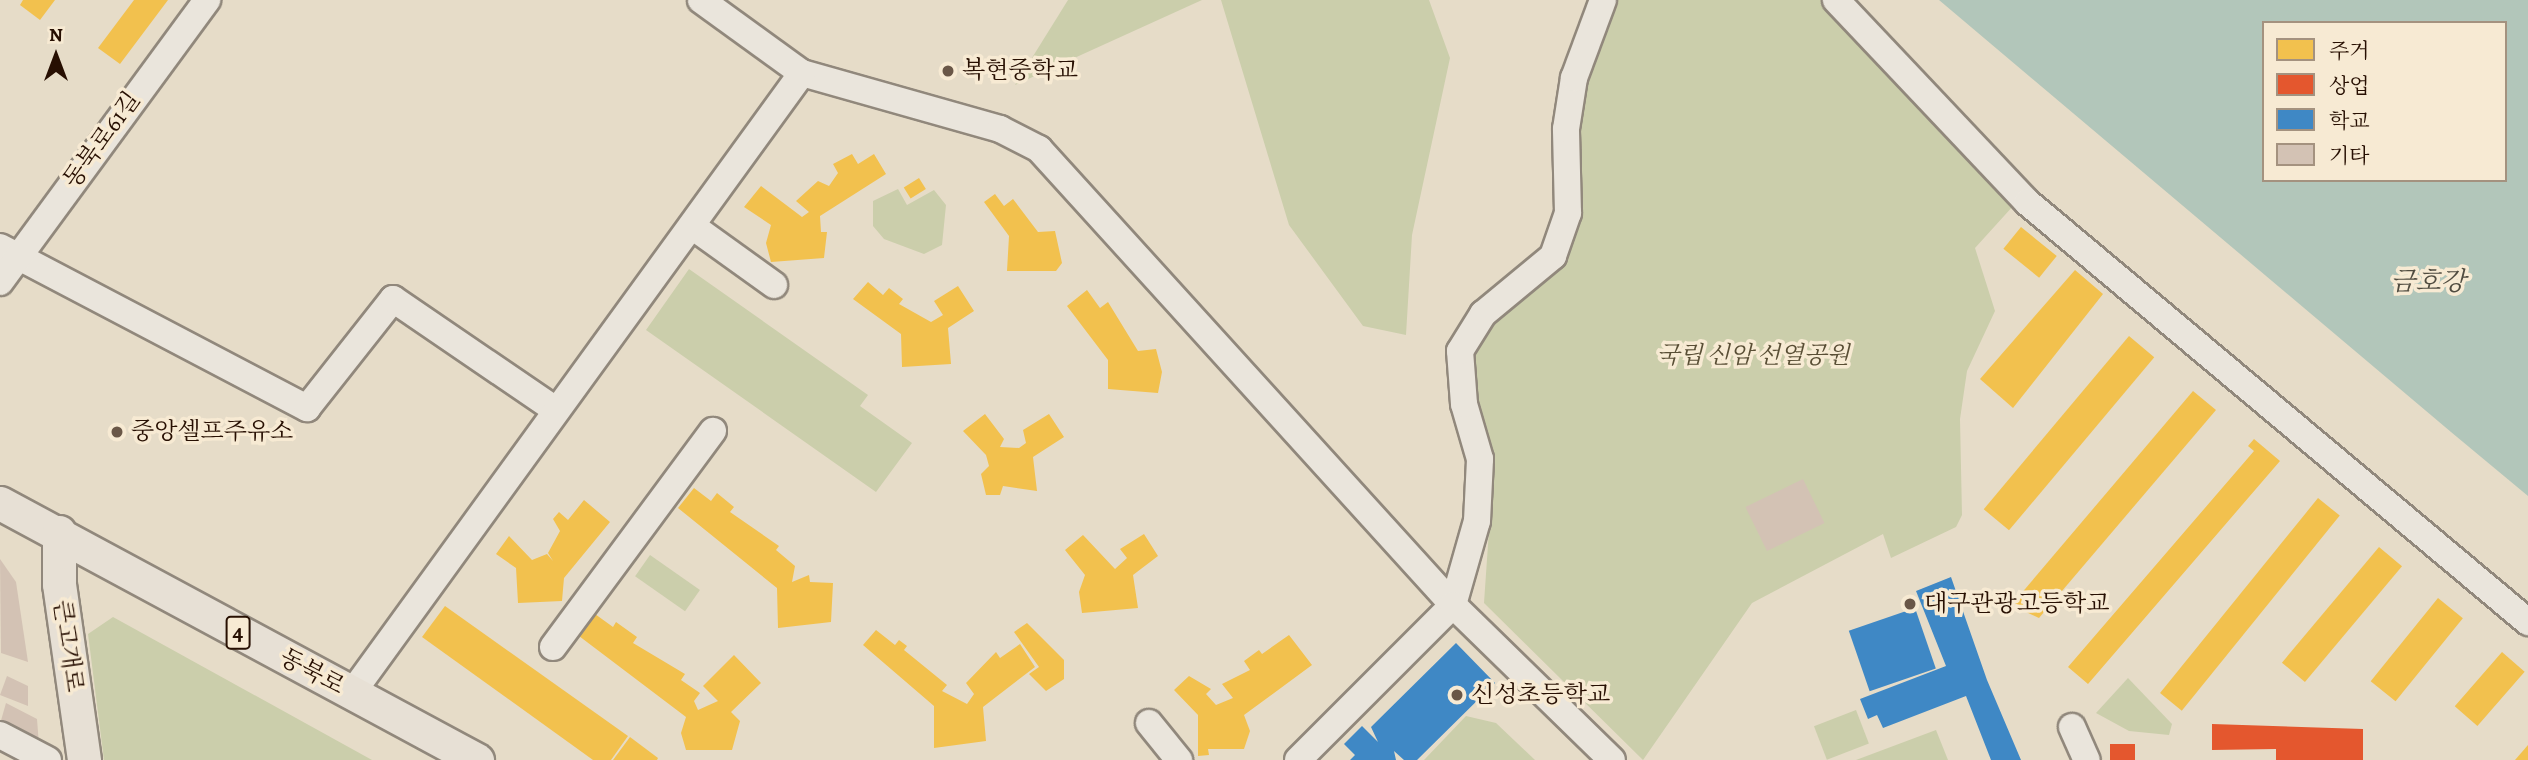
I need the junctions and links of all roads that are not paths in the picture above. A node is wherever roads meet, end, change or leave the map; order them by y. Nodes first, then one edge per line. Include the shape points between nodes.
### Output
1 (207, 0) edge
2 (701, 0) edge
3 (1603, 0) edge
4 (1836, 0) edge
5 (802, 73) junction
6 (692, 226) junction
7 (10, 252) edge
8 (0, 282) edge
9 (774, 285) dead end
10 (556, 410) junction
11 (713, 431) dead end
12 (0, 503) edge
13 (59, 532) junction
14 (1453, 605) junction
15 (2528, 622) edge
16 (553, 648) dead end
17 (352, 693) junction
18 (1149, 723) dead end
19 (2072, 727) dead end
20 (0, 735) edge
21 (48, 760) edge
22 (84, 760) edge
23 (477, 760) edge
24 (1179, 760) edge
25 (1298, 760) edge
26 (1612, 760) edge
27 (2087, 760) edge

1 - 7 street, 동북로61길
2 - 5 street
3 - 14 street via 1574,78 1566,130 1568,213 1553,256 1483,314 1460,351 1464,404 1480,459 1477,521
4 - 15 street via 2027,202
5 - 6 street
5 - 14 street via 1000,129 1039,149
6 - 9 street
6 - 10 street
7 - 8 street, 동북로61길
7 - 10 street via 307,408 384,302 393,299
10 - 17 street
11 - 16 street
12 - 13 main road, 동북로 / 4
13 - 17 main road, 동북로 / 4
13 - 22 main road, 큰고개로 via 59,584
14 - 25 street
14 - 26 street
17 - 23 main road, 동북로 / 4
18 - 24 street
19 - 27 street
20 - 21 street

